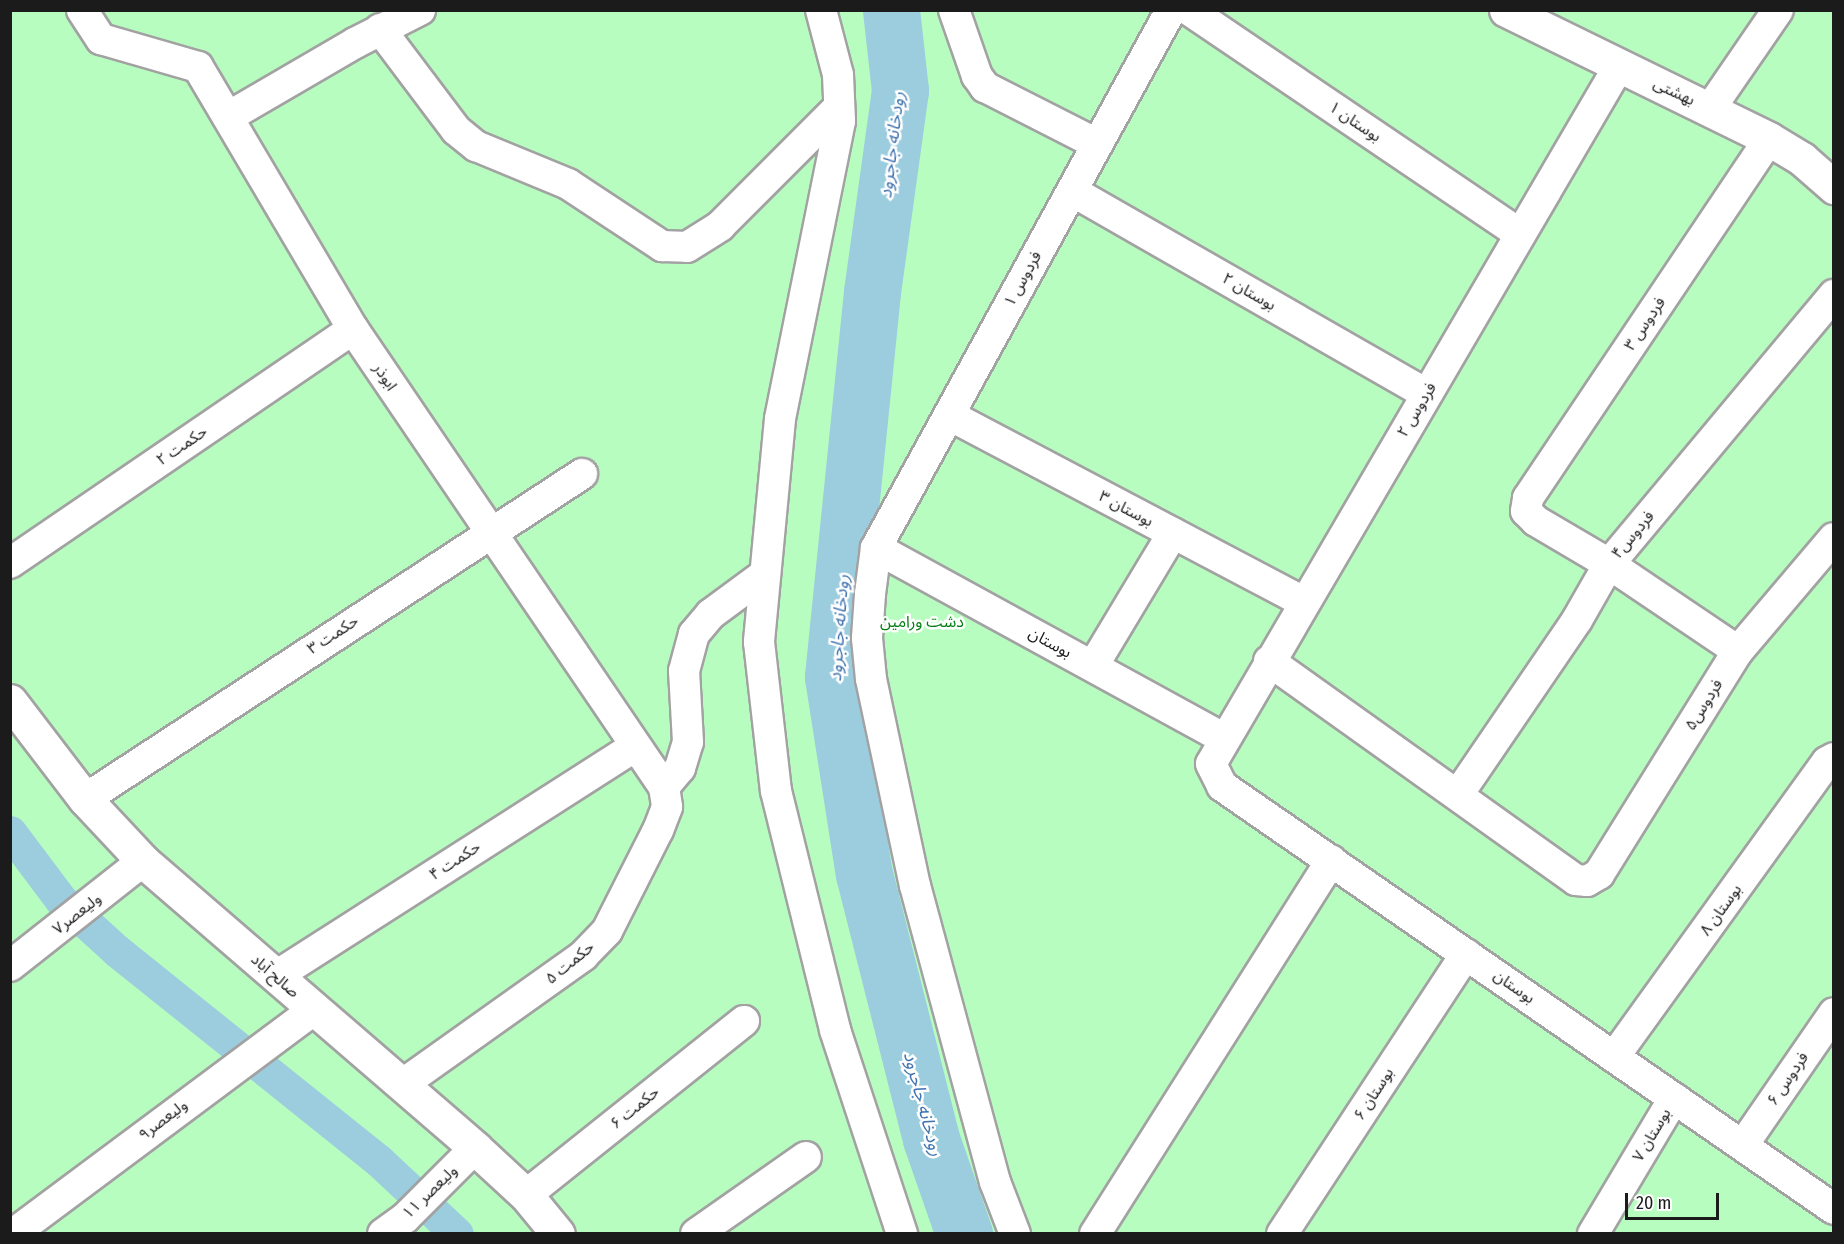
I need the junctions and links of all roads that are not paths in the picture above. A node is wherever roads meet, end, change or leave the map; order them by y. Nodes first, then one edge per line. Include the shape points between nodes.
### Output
1 (82, 10) edge
2 (420, 10) edge
3 (821, 10) edge
4 (954, 10) edge
5 (1171, 10) edge
6 (1189, 10) edge
7 (1506, 10) edge
8 (1778, 10) edge
9 (380, 29) junction
10 (1619, 66) junction
11 (839, 107) junction
12 (1710, 109) junction
13 (228, 117) junction
14 (1769, 138) junction
15 (1097, 144) junction
16 (1833, 187) edge
17 (1072, 191) junction
18 (1520, 234) junction
19 (1833, 295) edge
20 (353, 329) junction
21 (1426, 394) junction
22 (949, 415) junction
23 (582, 474) dead end
24 (489, 532) junction
25 (1173, 533) junction
26 (1833, 538) edge
27 (876, 548) junction
28 (10, 563) edge
29 (1609, 564) junction
30 (765, 574) junction
31 (1304, 602) junction
32 (1738, 651) junction
33 (1269, 661) junction
34 (1093, 666) junction
35 (11, 702) edge
36 (635, 746) junction
37 (1219, 746) junction
38 (1830, 760) edge
39 (664, 788) junction
40 (1459, 794) junction
41 (85, 799) junction
42 (1331, 860) junction
43 (143, 861) junction
44 (1466, 954) junction
45 (10, 966) edge
46 (276, 976) junction
47 (313, 1010) junction
48 (1833, 1013) edge
49 (744, 1021) dead end
50 (1614, 1057) junction
51 (403, 1084) junction
52 (1674, 1098) junction
53 (1743, 1145) junction
54 (475, 1148) junction
55 (806, 1157) dead end
56 (526, 1195) junction
57 (1833, 1209) edge
58 (394, 1226) edge
59 (13, 1233) edge
60 (558, 1233) edge
61 (696, 1233) edge
62 (902, 1233) edge
63 (1015, 1233) edge
64 (1095, 1233) edge
65 (1282, 1233) edge
66 (1593, 1233) edge

1 - 13 street, ابوذر via 101,39 198,67
2 - 9 street
3 - 11 street via 838,75
4 - 15 street via 977,76 985,87
5 - 15 street, فردوس ۱
6 - 18 street, بوستان ۱
7 - 10 street, بهشتی
8 - 12 street
9 - 11 street via 456,130 476,147 568,184 662,246 687,247 720,226
9 - 13 street
10 - 12 street, بهشتی
10 - 18 street, فردوس ۲
11 - 30 street via 840,121 780,419
12 - 14 street, بهشتی
13 - 20 street, ابوذر
14 - 16 street, بهشتی via 1802,159
14 - 29 street, فردوس ۳ via 1528,498 1527,511 1536,521
15 - 17 street, فردوس ۱
17 - 21 street, بوستان ۲
17 - 22 street, فردوس ۱
18 - 21 street, فردوس ۲
19 - 29 street, فردوس۴
20 - 24 street, ابوذر
20 - 28 street, حکمت ۲
21 - 31 street, فردوس ۲
22 - 25 street, بوستان ۳
22 - 27 street, فردوس ۱
23 - 24 street, حکمت ۳
24 - 36 street, ابوذر
24 - 41 street, حکمت ۳
25 - 31 street, بوستان ۳
25 - 34 street
26 - 32 street, فردوس۵
27 - 34 street, بوستان
27 - 63 street via 867,638 871,679 915,886 995,1182
29 - 32 street
29 - 40 street, فردوس۴ via 1577,620
30 - 39 street via 711,614 694,634 684,671 688,742 680,768
30 - 62 street via 759,642 776,791 835,1030
31 - 33 street, فردوس ۲
32 - 40 street, فردوس۵ via 1599,874 1587,881 1576,880
33 - 37 street, فردوس ۲
33 - 40 street
34 - 37 street, بوستان
35 - 41 street, صالح آباد
36 - 39 street, ابوذر
36 - 46 street, حکمت ۴
37 - 42 street, بوستان via 1211,764 1222,786
38 - 50 street, بوستان ۸
39 - 51 street, حکمت ۵ via 667,807 658,830 607,931 583,956
41 - 43 street, صالح آباد
42 - 44 street, بوستان
42 - 64 street
43 - 45 street, ولیعصر۷
43 - 46 street, صالح آباد
44 - 50 street, بوستان
44 - 65 street, بوستان ۶
46 - 47 street, صالح آباد
47 - 51 street, صالح آباد
47 - 59 street, ولیعصر۹
48 - 53 street, فردوس ۶
49 - 56 street, حکمت ۶
50 - 52 street, بوستان
51 - 54 street, صالح آباد
52 - 53 street, بوستان
52 - 66 street, بوستان ۷
53 - 57 street, بوستان
54 - 56 street, صالح آباد
54 - 58 street, ولیعصر ۱۱
55 - 61 street
56 - 60 street, صالح آباد

